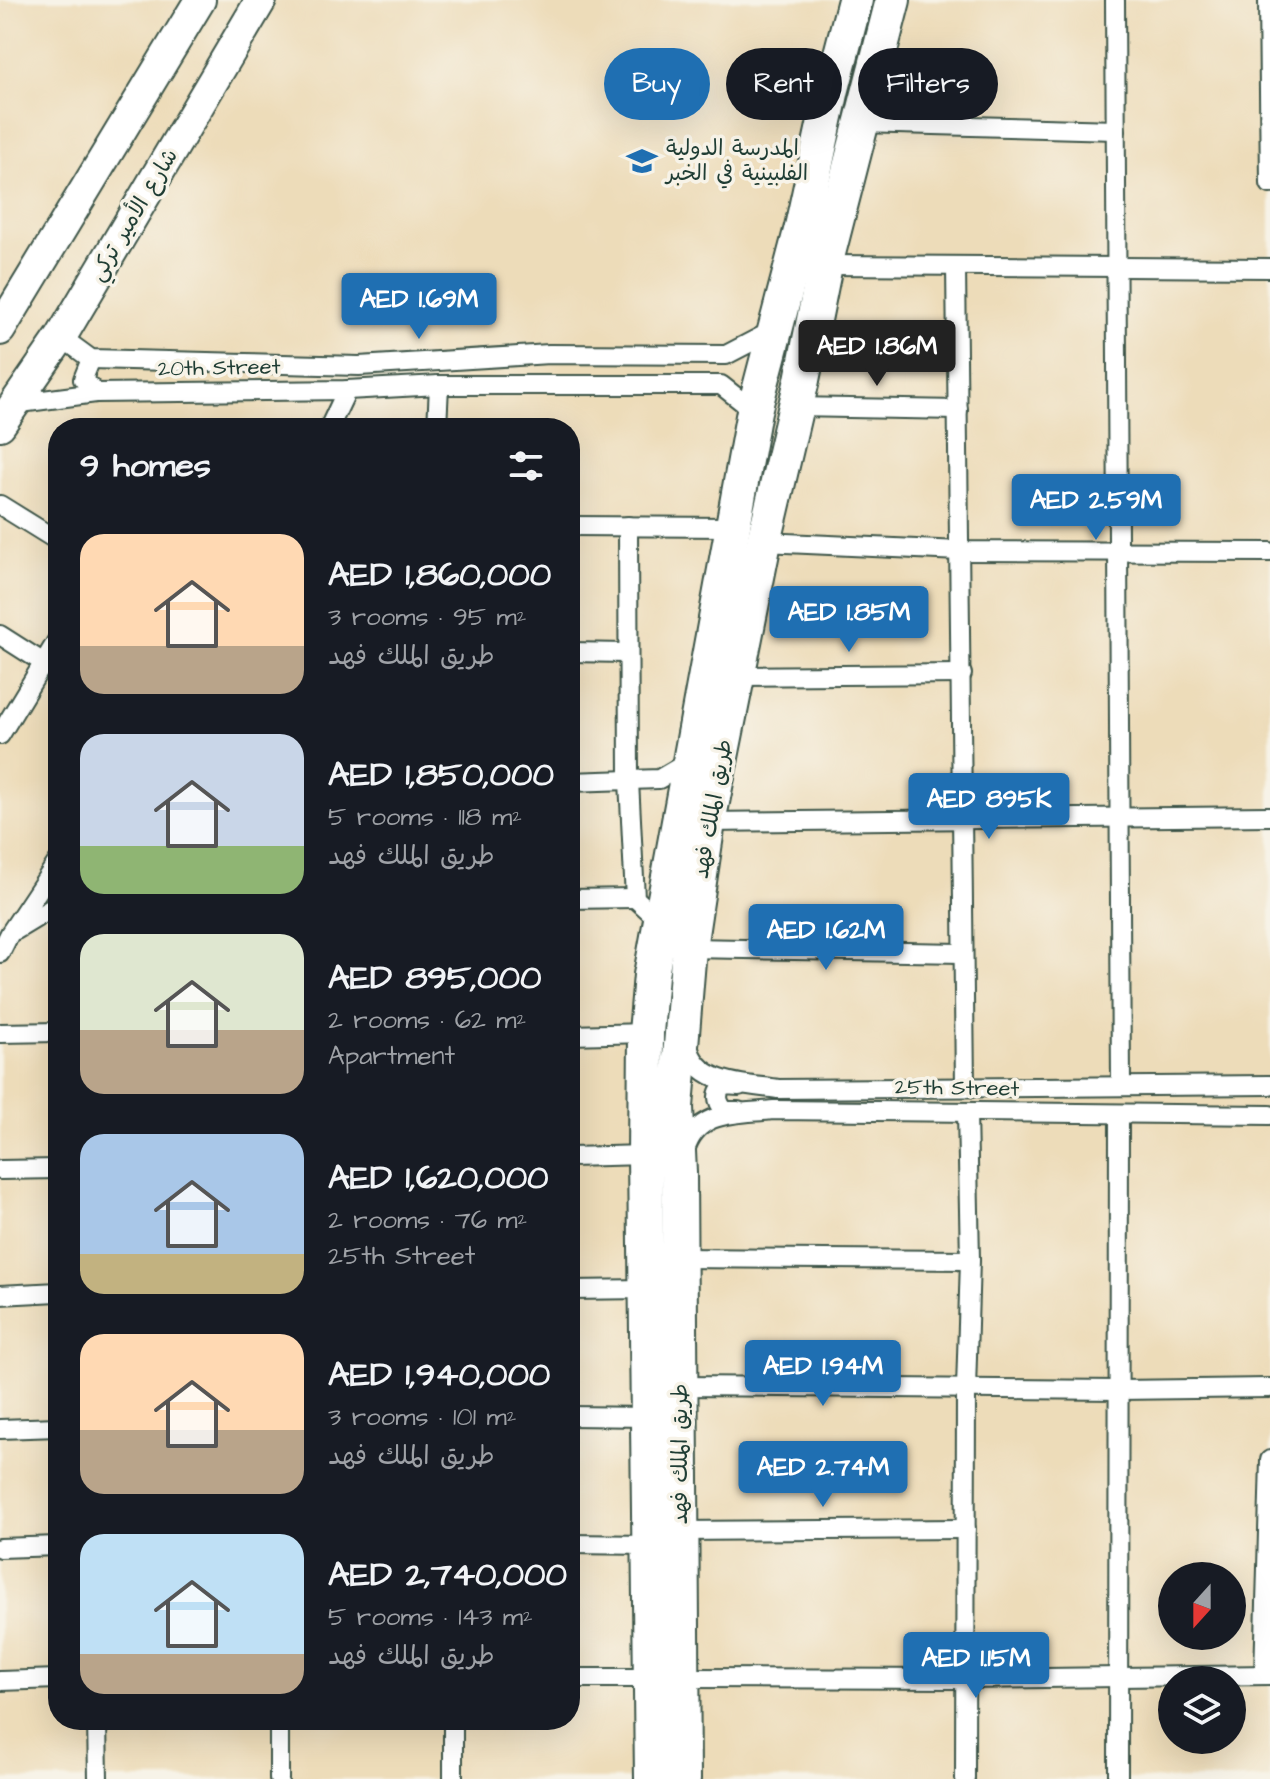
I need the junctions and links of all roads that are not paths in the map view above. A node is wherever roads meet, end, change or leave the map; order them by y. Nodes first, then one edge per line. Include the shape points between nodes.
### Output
1 (200, 0) edge
2 (261, 0) edge
3 (855, 0) edge
4 (893, 0) edge
5 (1115, 0) edge
6 (1268, 0) edge
7 (859, 123) junction
8 (1116, 130) junction
9 (1270, 184) edge
10 (825, 265) junction
11 (956, 266) junction
12 (1116, 267) junction
13 (1270, 268) edge
14 (0, 330) edge
15 (774, 330) junction
16 (61, 337) junction
17 (726, 355) junction
18 (91, 359) junction
19 (439, 385) junction
20 (721, 385) junction
21 (347, 390) junction
22 (96, 393) junction
23 (795, 407) junction
24 (958, 410) junction
25 (754, 411) junction
26 (6, 415) edge
27 (334, 418) edge
28 (437, 418) edge
29 (0, 505) edge
30 (580, 526) edge
31 (628, 526) junction
32 (733, 527) junction
33 (48, 535) edge
34 (764, 542) junction
35 (960, 551) junction
36 (1117, 551) junction
37 (1270, 552) edge
38 (0, 635) edge
39 (580, 652) edge
40 (626, 653) junction
41 (48, 665) edge
42 (48, 671) edge
43 (962, 674) junction
44 (737, 676) junction
45 (0, 735) edge
46 (688, 762) junction
47 (629, 781) junction
48 (580, 782) edge
49 (1270, 816) edge
50 (1118, 818) junction
51 (964, 820) junction
52 (708, 822) junction
53 (48, 874) edge
54 (635, 898) junction
55 (580, 899) edge
56 (48, 910) edge
57 (660, 921) junction
58 (5, 930) edge
59 (689, 948) junction
60 (0, 953) edge
61 (962, 953) junction
62 (684, 1025) junction
63 (48, 1032) edge
64 (0, 1033) edge
65 (646, 1033) junction
66 (580, 1035) edge
67 (1121, 1085) junction
68 (1270, 1085) edge
69 (965, 1086) junction
70 (778, 1089) junction
71 (774, 1110) junction
72 (967, 1112) junction
73 (1119, 1114) junction
74 (1270, 1115) edge
75 (645, 1155) junction
76 (580, 1157) edge
77 (48, 1169) edge
78 (0, 1170) edge
79 (679, 1173) junction
80 (678, 1258) junction
81 (970, 1260) junction
82 (647, 1289) junction
83 (580, 1290) edge
84 (48, 1293) edge
85 (0, 1295) edge
86 (680, 1386) junction
87 (1270, 1388) edge
88 (966, 1389) junction
89 (1119, 1390) junction
90 (580, 1416) edge
91 (648, 1417) junction
92 (48, 1427) edge
93 (0, 1429) edge
94 (1270, 1460) edge
95 (966, 1529) junction
96 (665, 1538) junction
97 (580, 1543) edge
98 (48, 1546) edge
99 (0, 1548) edge
100 (1267, 1675) edge
101 (1119, 1677) junction
102 (580, 1678) edge
103 (666, 1678) junction
104 (48, 1679) edge
105 (965, 1679) junction
106 (0, 1681) edge
107 (97, 1730) edge
108 (279, 1730) edge
109 (453, 1730) edge
110 (98, 1779) edge
111 (279, 1779) edge
112 (453, 1779) edge
113 (652, 1779) edge
114 (683, 1779) edge
115 (965, 1779) edge
116 (1118, 1779) edge

1 - 14 main road
2 - 16 main road, شارع الأمير تركي
3 - 15 highway, طريق الملك فهد
4 - 7 highway, طريق الملك فهد
5 - 8 street
6 - 9 street
7 - 8 street
7 - 10 highway, طريق الملك فهد
8 - 12 street
10 - 11 street
10 - 23 highway, طريق الملك فهد
11 - 12 street
11 - 24 street
12 - 13 street
12 - 36 street
15 - 17 street, 20th Street
15 - 25 highway, طريق الملك فهد
16 - 18 street
16 - 26 main road, شارع الأمير تركي
17 - 18 street, 20th Street via 549,354 359,366
17 - 20 street
18 - 22 street via 83,379
19 - 20 street, 20th Street
19 - 21 street, 20th Street
19 - 28 street
20 - 25 street
21 - 22 street, 20th Street
21 - 27 street
22 - 26 street, 20th Street
23 - 24 street
23 - 34 highway, طريق الملك فهد
24 - 35 street
25 - 32 highway, طريق الملك فهد
29 - 33 street
30 - 31 street
31 - 32 street
31 - 40 street
32 - 46 highway, طريق الملك فهد
34 - 35 street
34 - 44 highway, طريق الملك فهد
35 - 36 street
35 - 43 street
36 - 37 street
36 - 50 street
38 - 41 street
39 - 40 street
40 - 47 street
42 - 45 street
43 - 44 street
43 - 51 street
44 - 52 highway, طريق الملك فهد
46 - 47 street via 659,779
46 - 57 highway, طريق الملك فهد
47 - 48 street
47 - 54 street
49 - 50 street
50 - 51 street
50 - 67 street
51 - 52 street
51 - 61 street
52 - 59 highway, طريق الملك فهد
53 - 58 street
54 - 55 street
54 - 57 street
56 - 58 street
57 - 65 highway, طريق الملك فهد
58 - 60 street
59 - 61 street
59 - 62 highway, طريق الملك فهد
61 - 69 street
62 - 70 street, 25th Street via 690,1057 699,1069
62 - 79 highway, طريق الملك فهد via 676,1107
63 - 64 street
65 - 66 street
65 - 75 highway, طريق الملك فهد
67 - 68 street, 25th Street
67 - 69 street, 25th Street
69 - 70 street, 25th Street
70 - 71 street via 724,1085 719,1091 725,1111
71 - 72 street, 25th Street
71 - 79 street, 25th Street via 703,1122 689,1138
72 - 73 street, 25th Street
72 - 81 street
73 - 74 street, 25th Street
73 - 89 street
75 - 76 street
75 - 82 highway, طريق الملك فهد
77 - 78 street
79 - 80 highway, طريق الملك فهد
80 - 81 street
80 - 86 highway, طريق الملك فهد
81 - 88 street
82 - 83 street
82 - 91 highway, طريق الملك فهد
84 - 85 street
86 - 88 street
86 - 96 highway, طريق الملك فهد
87 - 89 street
88 - 89 street
88 - 95 street
89 - 101 street
90 - 91 street
91 - 96 highway, طريق الملك فهد
92 - 93 street
94 - 100 street
95 - 96 street
95 - 105 street
96 - 97 street
96 - 103 highway, طريق الملك فهد
98 - 99 street
100 - 101 street
101 - 105 street
101 - 116 street
102 - 103 street
103 - 105 street
103 - 113 highway, طريق الملك فهد
103 - 114 highway, طريق الملك فهد
104 - 106 street
105 - 115 street
107 - 110 street
108 - 111 street
109 - 112 street

